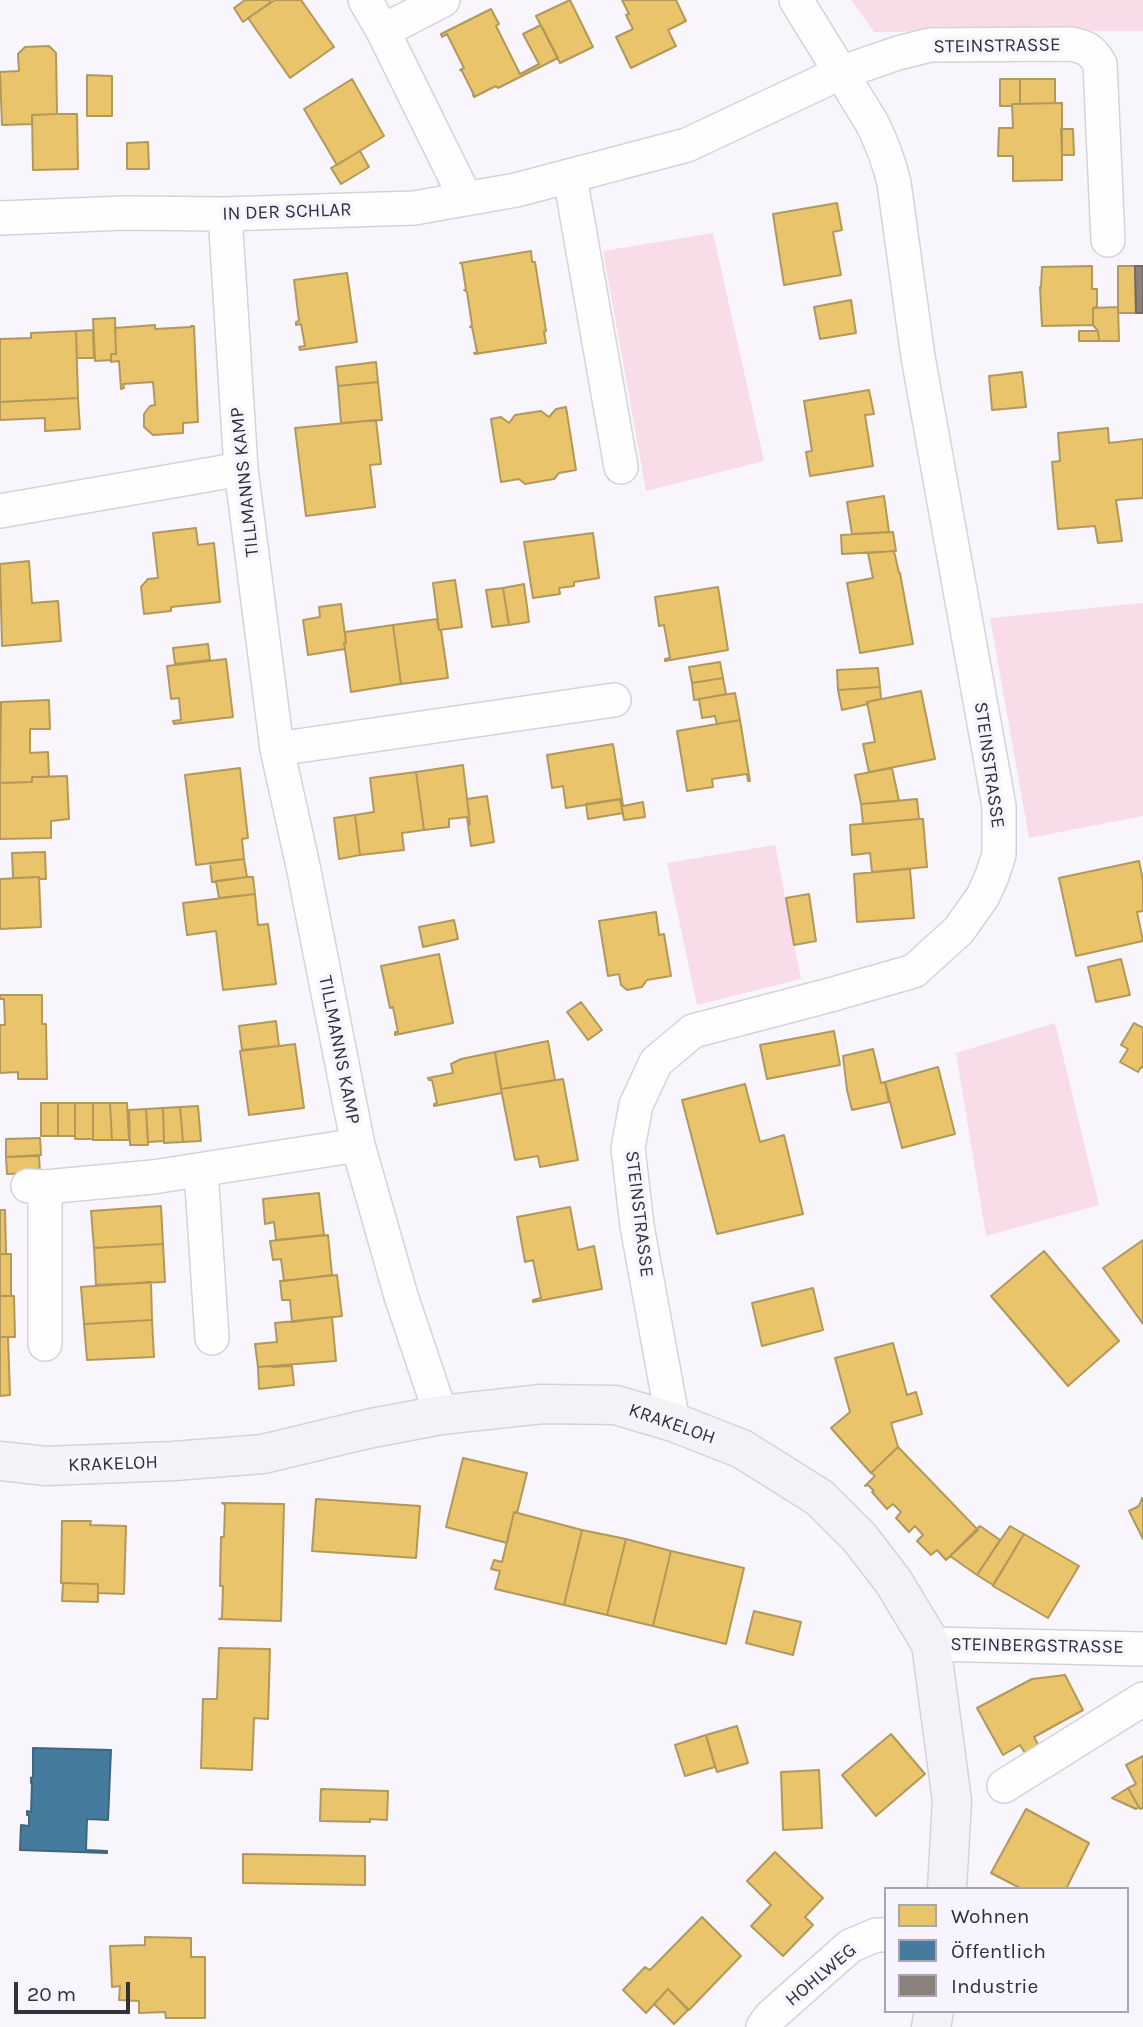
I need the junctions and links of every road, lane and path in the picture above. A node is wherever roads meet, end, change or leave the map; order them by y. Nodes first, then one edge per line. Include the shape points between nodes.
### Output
1 (365, 0) edge
2 (443, 0) edge
3 (796, 0) edge
4 (383, 31) junction
5 (840, 73) junction
6 (570, 177) junction
7 (466, 199) junction
8 (225, 214) junction
9 (0, 218) edge
10 (1108, 240) dead end
11 (621, 467) dead end
12 (241, 469) junction
13 (0, 511) edge
14 (614, 700) dead end
15 (277, 750) junction
16 (358, 1145) junction
17 (201, 1170) junction
18 (212, 1338) dead end
19 (45, 1344) dead end
20 (441, 1415) junction
21 (673, 1422) junction
22 (0, 1461) edge
23 (931, 1644) junction
24 (1143, 1648) edge
25 (1143, 1699) edge
26 (1004, 1786) dead end
27 (947, 1887) edge
28 (884, 1935) edge
29 (763, 2027) edge

1 - 4 street
2 - 4 street
3 - 5 street, STEINSTRASSE
4 - 7 street
5 - 6 street, IN DER SCHLAR via 687,145
5 - 10 street, STEINSTRASSE via 930,45 1086,47 1100,64
5 - 21 street, STEINSTRASSE via 882,142 894,183 918,357 999,806 999,854 973,912 914,971 693,1031 656,1062 636,1105 628,1148 637,1226
6 - 7 street, IN DER SCHLAR
6 - 11 street
7 - 8 street, IN DER SCHLAR via 414,208
8 - 9 street, IN DER SCHLAR
8 - 12 street, TILLMANNS KAMP
12 - 13 street
12 - 15 street, TILLMANNS KAMP
14 - 15 street
15 - 16 street, TILLMANNS KAMP
16 - 17 street, TILLMANNS KAMP
16 - 20 street, TILLMANNS KAMP
17 - 18 street
17 - 19 street, TILLMANNS KAMP via 36,1186
20 - 21 street, KRAKELOH via 542,1404 616,1405
20 - 22 street, KRAKELOH via 263,1454 46,1466
21 - 23 street, KRAKELOH via 742,1449 820,1498 859,1537 893,1581
23 - 24 street, STEINBERGSTRASSE
23 - 27 street, KRAKELOH via 952,1801
25 - 26 street
28 - 29 street, HOHLWEG via 850,1946

